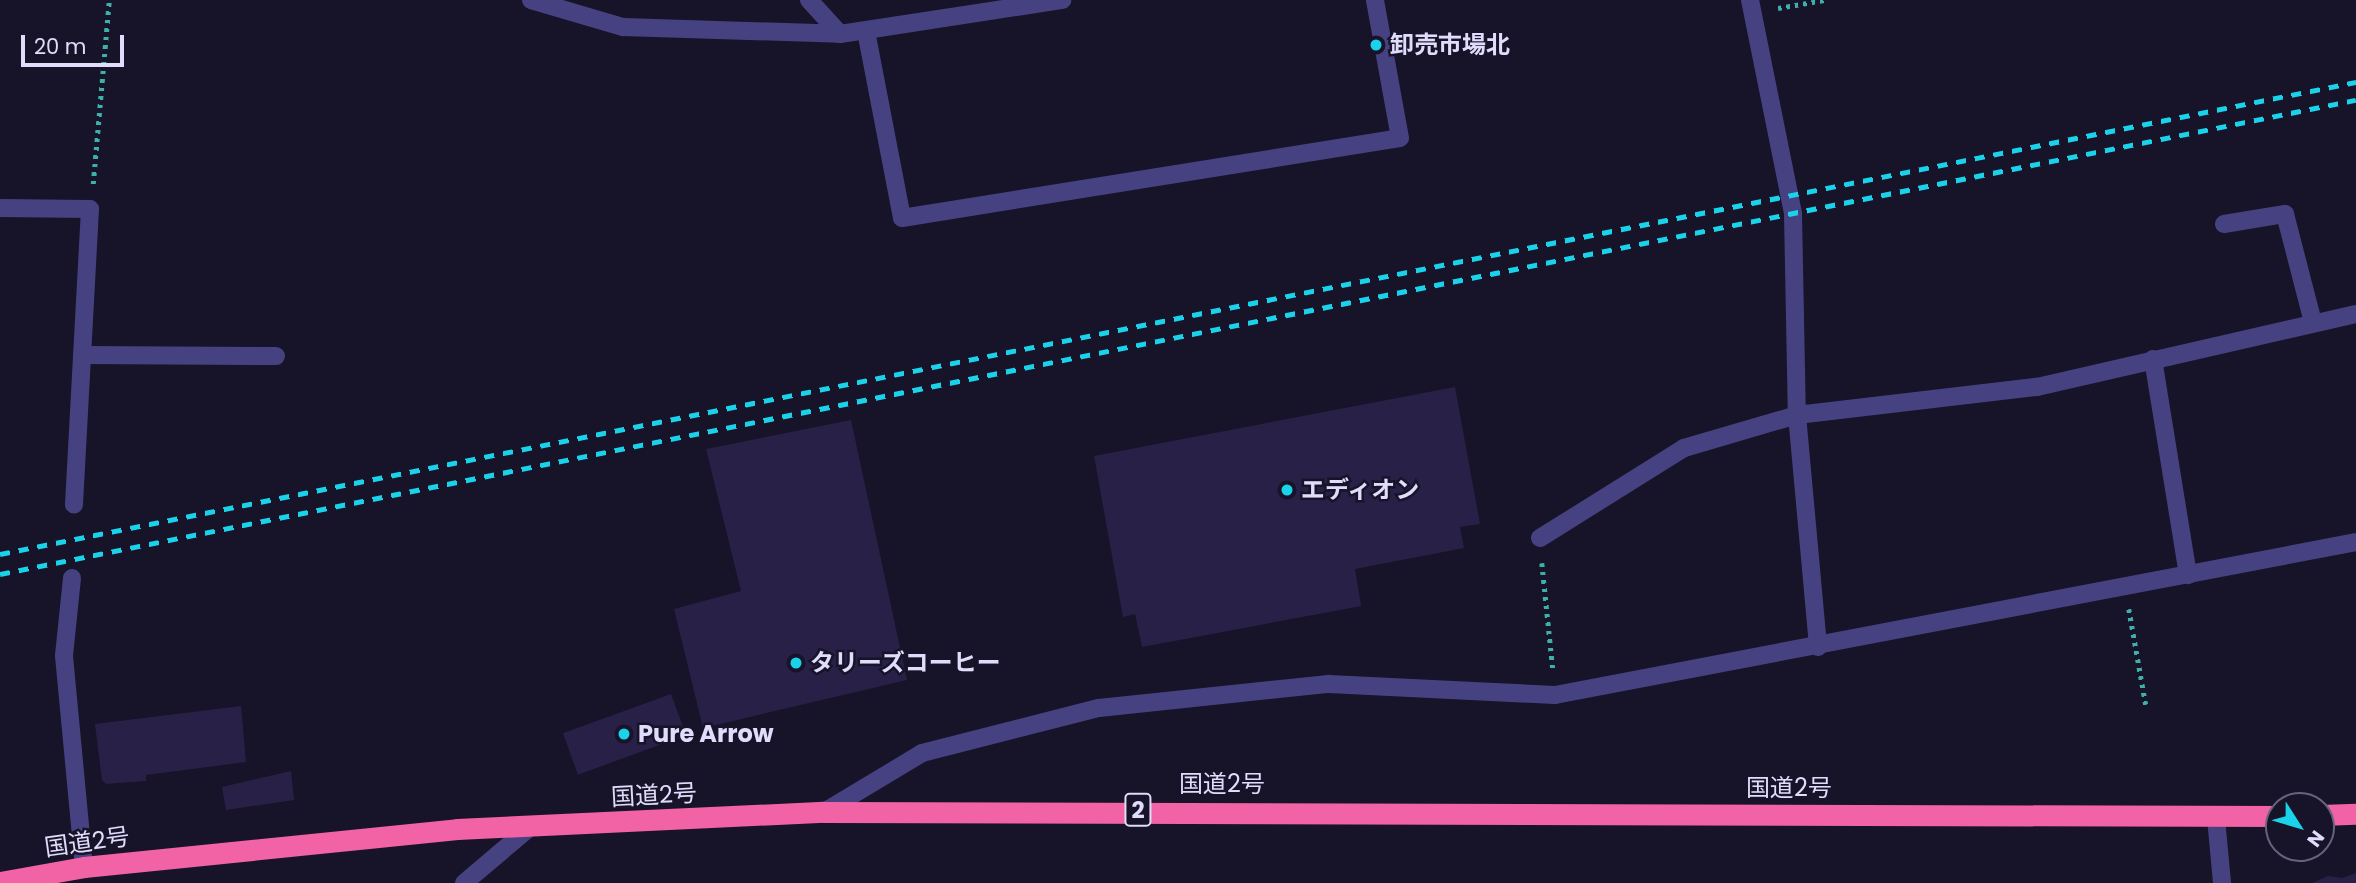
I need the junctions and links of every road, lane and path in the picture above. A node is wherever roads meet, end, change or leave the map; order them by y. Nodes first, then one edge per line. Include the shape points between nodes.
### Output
1 (109, 0) edge
2 (531, 0) edge
3 (809, 0) edge
4 (1062, 0) edge
5 (1375, 0) edge
6 (1825, 0) edge
7 (1751, 6) edge
8 (866, 31) junction
9 (840, 34) junction
10 (0, 208) edge
11 (90, 209) junction
12 (2224, 224) dead end
13 (2356, 314) edge
14 (2313, 322) junction
15 (82, 355) junction
16 (276, 356) dead end
17 (2152, 359) junction
18 (1797, 415) junction
19 (74, 505) dead end
20 (1540, 538) joint
21 (2356, 542) edge
22 (2188, 575) junction
23 (72, 578) dead end
24 (2125, 587) junction
25 (1818, 647) junction
26 (1555, 695) junction
27 (2146, 705) dead end
28 (824, 812) junction
29 (2356, 814) edge
30 (2335, 815) edge
31 (2265, 816) edge
32 (2216, 818) junction
33 (529, 828) junction
34 (84, 867) junction
35 (0, 882) edge
36 (464, 883) edge
37 (2222, 883) edge

1 - 11 path
2 - 9 street via 623,27
3 - 9 street
4 - 8 street
5 - 8 street via 1400,138 902,218
6 - 7 path
7 - 18 street via 1793,214
8 - 9 street
10 - 11 street
11 - 15 street
12 - 14 street via 2285,214
13 - 14 street
14 - 17 street
15 - 16 street
15 - 19 street
17 - 18 street via 2037,387
17 - 22 street
18 - 20 street via 1685,448 1628,479
18 - 25 street
20 - 26 path
21 - 22 street
22 - 24 street
23 - 34 street via 64,656
24 - 25 street
24 - 27 path
25 - 26 street
26 - 28 street via 1329,684 1099,708 922,753
28 - 32 highway, 国道2号 / 2
28 - 33 highway, 国道2号 / 2
29 - 30 highway
31 - 32 highway, 国道2号 / 2
32 - 37 street
33 - 34 highway, 国道2号 / 2 via 457,829
33 - 36 street
34 - 35 highway, 国道2号 / 2

